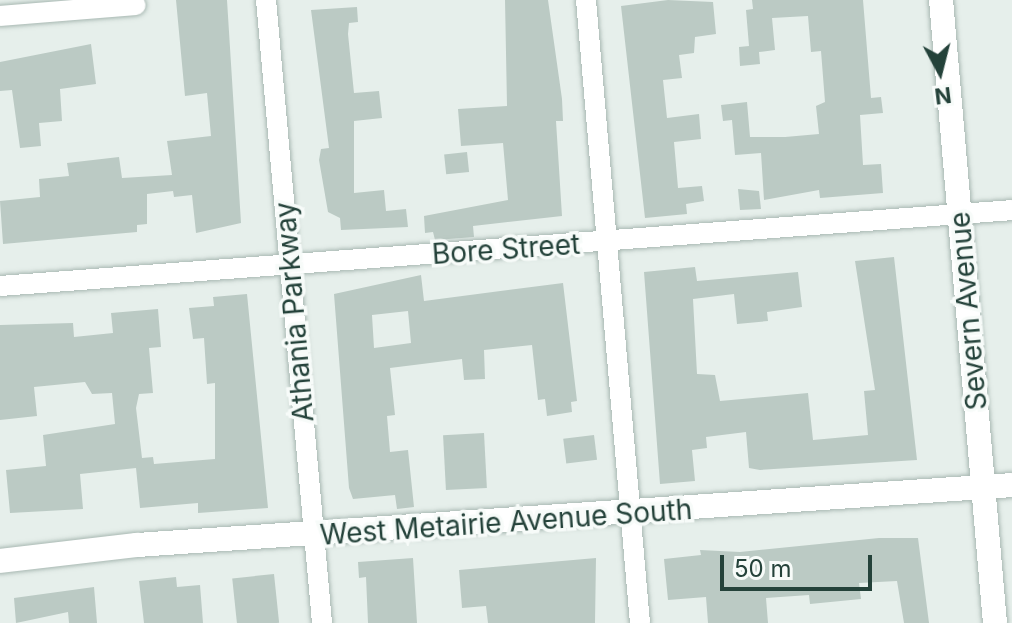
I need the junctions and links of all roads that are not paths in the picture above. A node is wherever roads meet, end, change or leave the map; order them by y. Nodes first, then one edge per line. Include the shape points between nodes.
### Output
1 (266, 0) edge
2 (586, 0) edge
3 (941, 0) edge
4 (136, 5) dead end
5 (0, 16) edge
6 (1012, 210) edge
7 (960, 214) junction
8 (611, 242) junction
9 (290, 264) junction
10 (0, 286) edge
11 (1012, 485) edge
12 (984, 488) junction
13 (634, 515) junction
14 (313, 534) junction
15 (0, 561) edge
16 (322, 623) edge
17 (640, 623) edge
18 (995, 623) edge

1 - 9 street, Athania Parkway
2 - 8 street
3 - 7 main road, Severn Avenue
4 - 5 street
6 - 7 street, Bore Street
7 - 8 street, Bore Street
7 - 12 main road, Severn Avenue
8 - 9 street, Bore Street
8 - 13 street
9 - 10 street, Bore Street
9 - 14 street, Athania Parkway
11 - 12 main road, West Metairie Avenue South
12 - 13 main road, West Metairie Avenue South
12 - 18 main road, Severn Avenue
13 - 14 main road, West Metairie Avenue South
13 - 17 street
14 - 15 main road, West Metairie Avenue South
14 - 16 street, Athania Parkway

